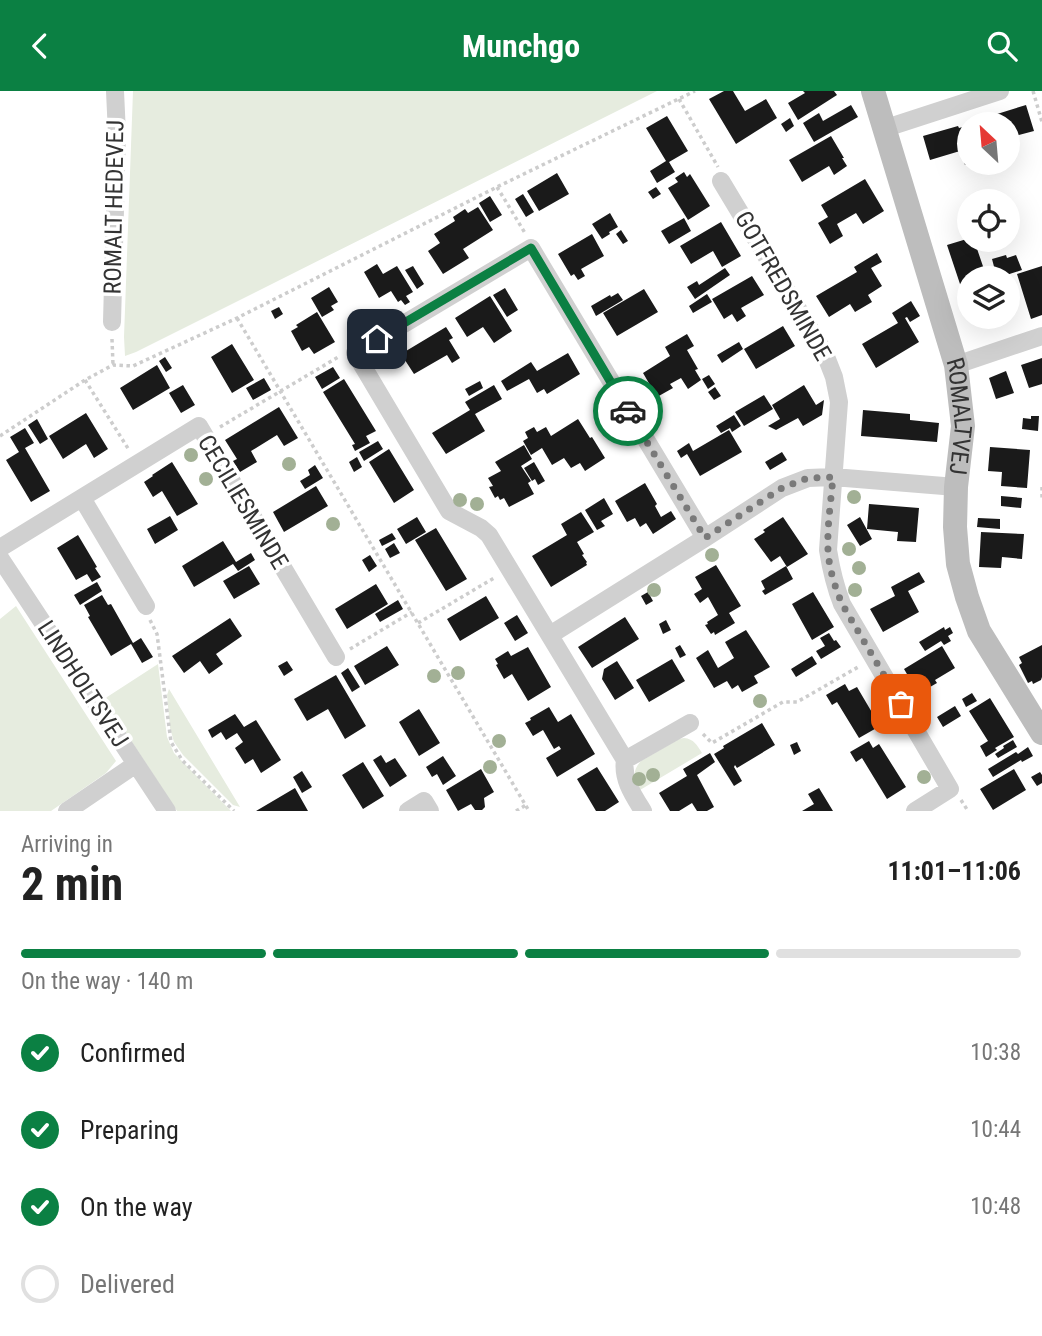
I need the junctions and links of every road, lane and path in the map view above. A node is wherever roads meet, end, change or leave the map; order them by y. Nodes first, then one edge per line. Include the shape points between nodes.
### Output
1 (115, 91) edge
2 (695, 91) edge
3 (873, 91) edge
4 (1000, 91) edge
5 (1033, 91) edge
6 (678, 99) junction
7 (1042, 122) edge
8 (883, 129) junction
9 (721, 181) joint
10 (497, 187) junction
11 (531, 248) junction
12 (237, 318) junction
13 (111, 322) joint
14 (1042, 336) edge
15 (355, 352) junction
16 (113, 365) junction
17 (956, 365) junction
18 (85, 380) junction
19 (280, 392) junction
20 (0, 436) edge
21 (205, 436) junction
22 (137, 464) junction
23 (833, 477) junction
24 (956, 487) junction
25 (1042, 487) edge
26 (82, 498) junction
27 (1042, 500) edge
28 (705, 538) junction
29 (0, 548) edge
30 (0, 558) edge
31 (509, 569) junction
32 (146, 606) joint
33 (412, 612) junction
34 (418, 623) junction
35 (550, 635) junction
36 (336, 657) joint
37 (873, 658) junction
38 (1034, 703) edge
39 (690, 723) joint
40 (1042, 733) edge
41 (625, 760) junction
42 (136, 764) junction
43 (526, 805) junction
44 (67, 811) edge
45 (167, 811) edge
46 (234, 811) edge
47 (408, 811) edge
48 (430, 811) edge
49 (516, 811) edge
50 (529, 811) edge
51 (643, 811) edge
52 (915, 811) edge

1 - 13 street, ROMALT HEDEVEJ
2 - 6 path
3 - 8 street, ROMALTVEJ
4 - 8 street
5 - 7 path
6 - 9 path via 719,168
6 - 10 path
8 - 17 street, ROMALTVEJ
9 - 23 street, GOTFREDSMINDE via 825,354 834,377 839,402
10 - 11 path
10 - 12 path
11 - 15 street
11 - 28 street
12 - 16 path via 134,366
12 - 19 path
13 - 16 path
14 - 17 street
15 - 19 path via 343,354
15 - 31 street via 449,511 489,535
16 - 18 path
17 - 24 street, ROMALTVEJ via 963,426
18 - 20 path
18 - 22 path
19 - 21 path
19 - 33 path
21 - 22 street, CECILIESMINDE via 199,426
21 - 36 street, CECILIESMINDE
22 - 26 street, CECILIESMINDE
23 - 24 street
23 - 28 street via 808,478 782,488
23 - 37 street, GOTFREDSMINDE via 831,570 842,604
24 - 38 street, ROMALTVEJ via 958,564 979,631
25 - 27 path
26 - 29 street, CECILIESMINDE
26 - 32 street
28 - 35 street
30 - 42 street, LINDHOLTSVEJ
31 - 34 path
31 - 35 street
32 - 46 path via 157,634 171,742 182,760
33 - 34 path
33 - 36 path
34 - 43 path
35 - 41 street
37 - 39 path via 712,743
37 - 52 street, GOTFREDSMINDE via 950,789
38 - 40 street, ROMALTVEJ
39 - 41 street
41 - 51 street via 628,786
42 - 44 street
42 - 45 street, LINDHOLTSVEJ
43 - 49 path
43 - 50 path
47 - 48 street via 425,801

